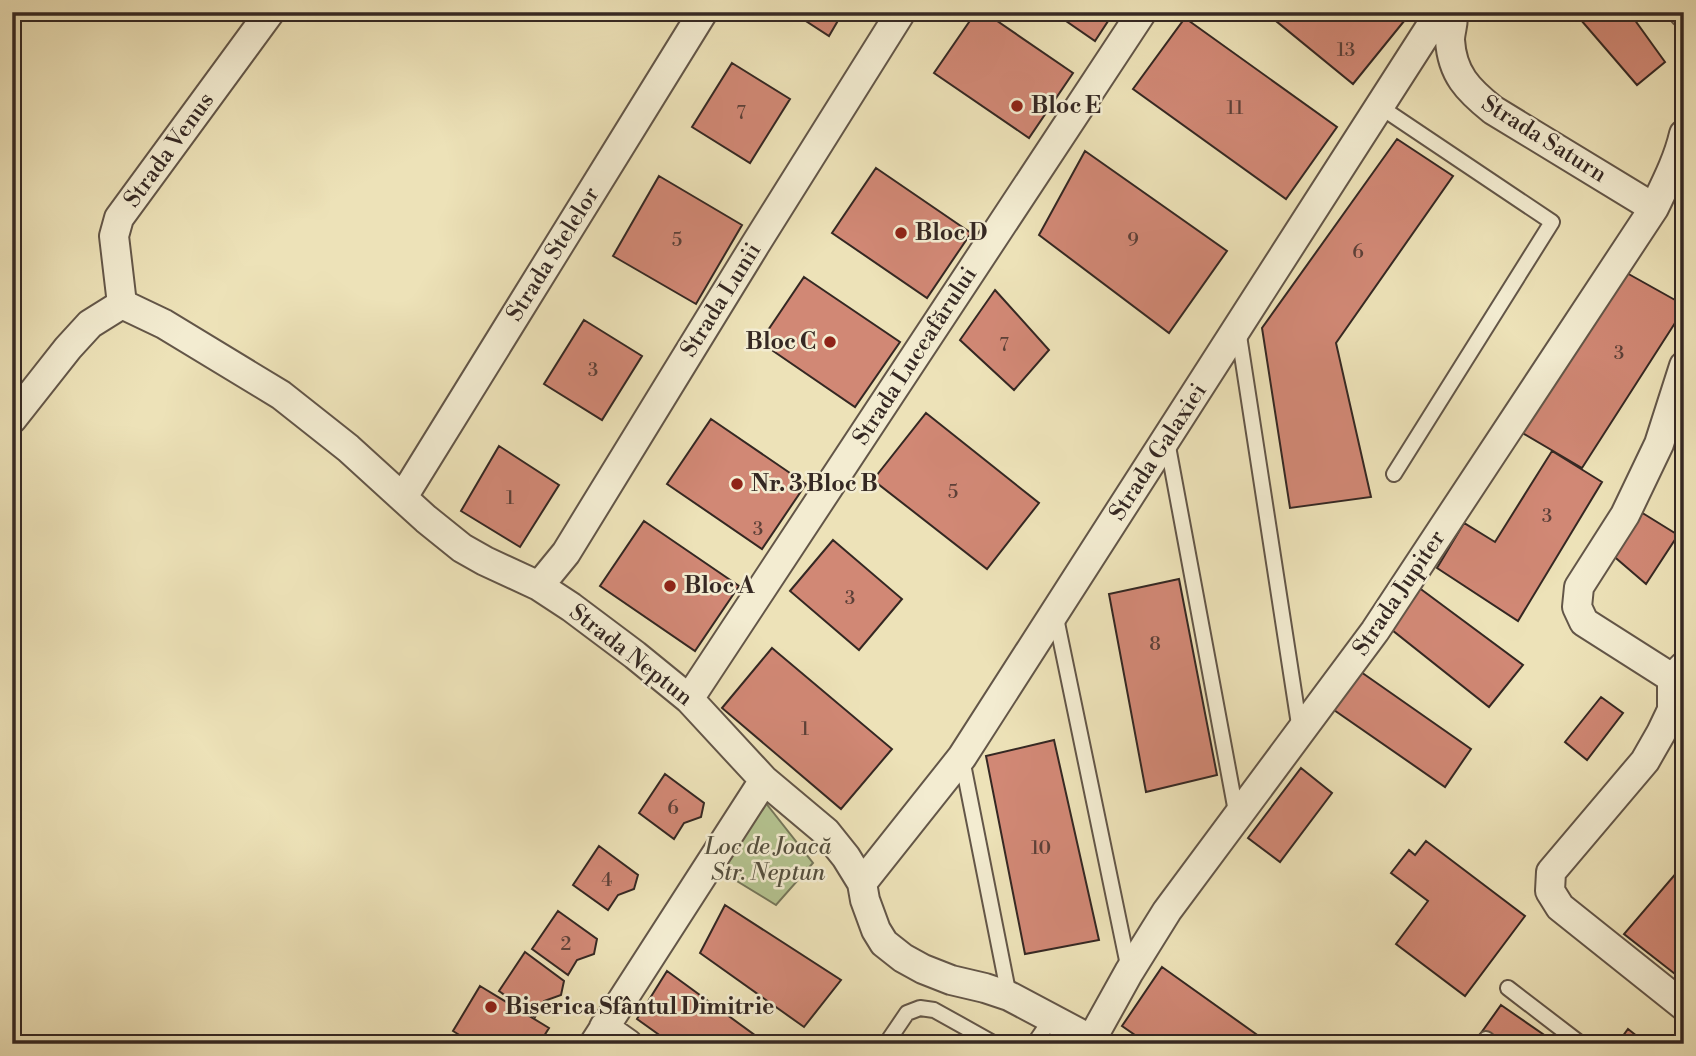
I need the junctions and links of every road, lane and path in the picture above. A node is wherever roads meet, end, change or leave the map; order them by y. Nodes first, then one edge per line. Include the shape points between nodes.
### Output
1 (270, 12) edge
2 (703, 12) edge
3 (901, 12) edge
4 (1142, 12) edge
5 (1440, 12) edge
6 (1452, 12) edge
7 (1380, 107) junction
8 (1683, 145) edge
9 (1654, 208) junction
10 (122, 304) junction
11 (1238, 328) junction
12 (1684, 366) edge
13 (12, 419) edge
14 (1166, 439) junction
15 (1394, 474) dead end
16 (403, 497) junction
17 (539, 586) junction
18 (1055, 611) junction
19 (1678, 672) edge
20 (689, 699) junction
21 (1300, 733) junction
22 (962, 757) junction
23 (764, 780) junction
24 (1237, 818) junction
25 (862, 883) junction
26 (1129, 972) junction
27 (1508, 988) dead end
28 (1009, 996) junction
29 (1684, 1006) edge
30 (1051, 1019) junction
31 (599, 1035) edge
32 (1091, 1042) edge
33 (628, 1044) edge
34 (889, 1044) edge
35 (995, 1044) edge
36 (1034, 1044) edge
37 (1581, 1044) edge

1 - 10 street, Strada Venus via 119,218 114,236
2 - 16 street, Strada Stelelor
3 - 17 street, Strada Lunii via 566,553
4 - 20 street, Strada Luceafărului
5 - 7 street, Strada Galaxiei
6 - 9 street, Strada Saturn via 1451,54 1471,92
7 - 11 street, Strada Galaxiei
7 - 15 lane via 1552,222
8 - 9 street, Strada Jupiter
9 - 21 street, Strada Jupiter via 1375,631
10 - 13 street via 90,324
10 - 16 street, Strada Neptun via 164,324 281,395
11 - 14 street, Strada Galaxiei
11 - 21 lane
12 - 19 street via 1659,444 1625,515 1579,587 1577,607 1584,622
14 - 18 street, Strada Galaxiei
14 - 24 lane
16 - 17 street, Strada Neptun via 462,548
17 - 20 street, Strada Neptun
18 - 22 street, Strada Galaxiei
18 - 26 lane
19 - 29 street via 1672,710 1645,761 1551,872 1550,891 1560,907
20 - 23 street, Strada Neptun
21 - 24 street, Strada Jupiter
22 - 25 street, Strada Galaxiei
22 - 28 lane
23 - 25 street, Strada Neptun via 826,832
23 - 31 street
24 - 26 street, Strada Jupiter via 1167,911
25 - 28 street, Strada Neptun via 876,930 903,958 923,970
26 - 32 street, Strada Jupiter
27 - 37 lane
28 - 30 street, Strada Neptun
30 - 32 street, Strada Neptun
30 - 36 lane
31 - 33 street
34 - 35 lane via 907,1013 920,1008 934,1010

